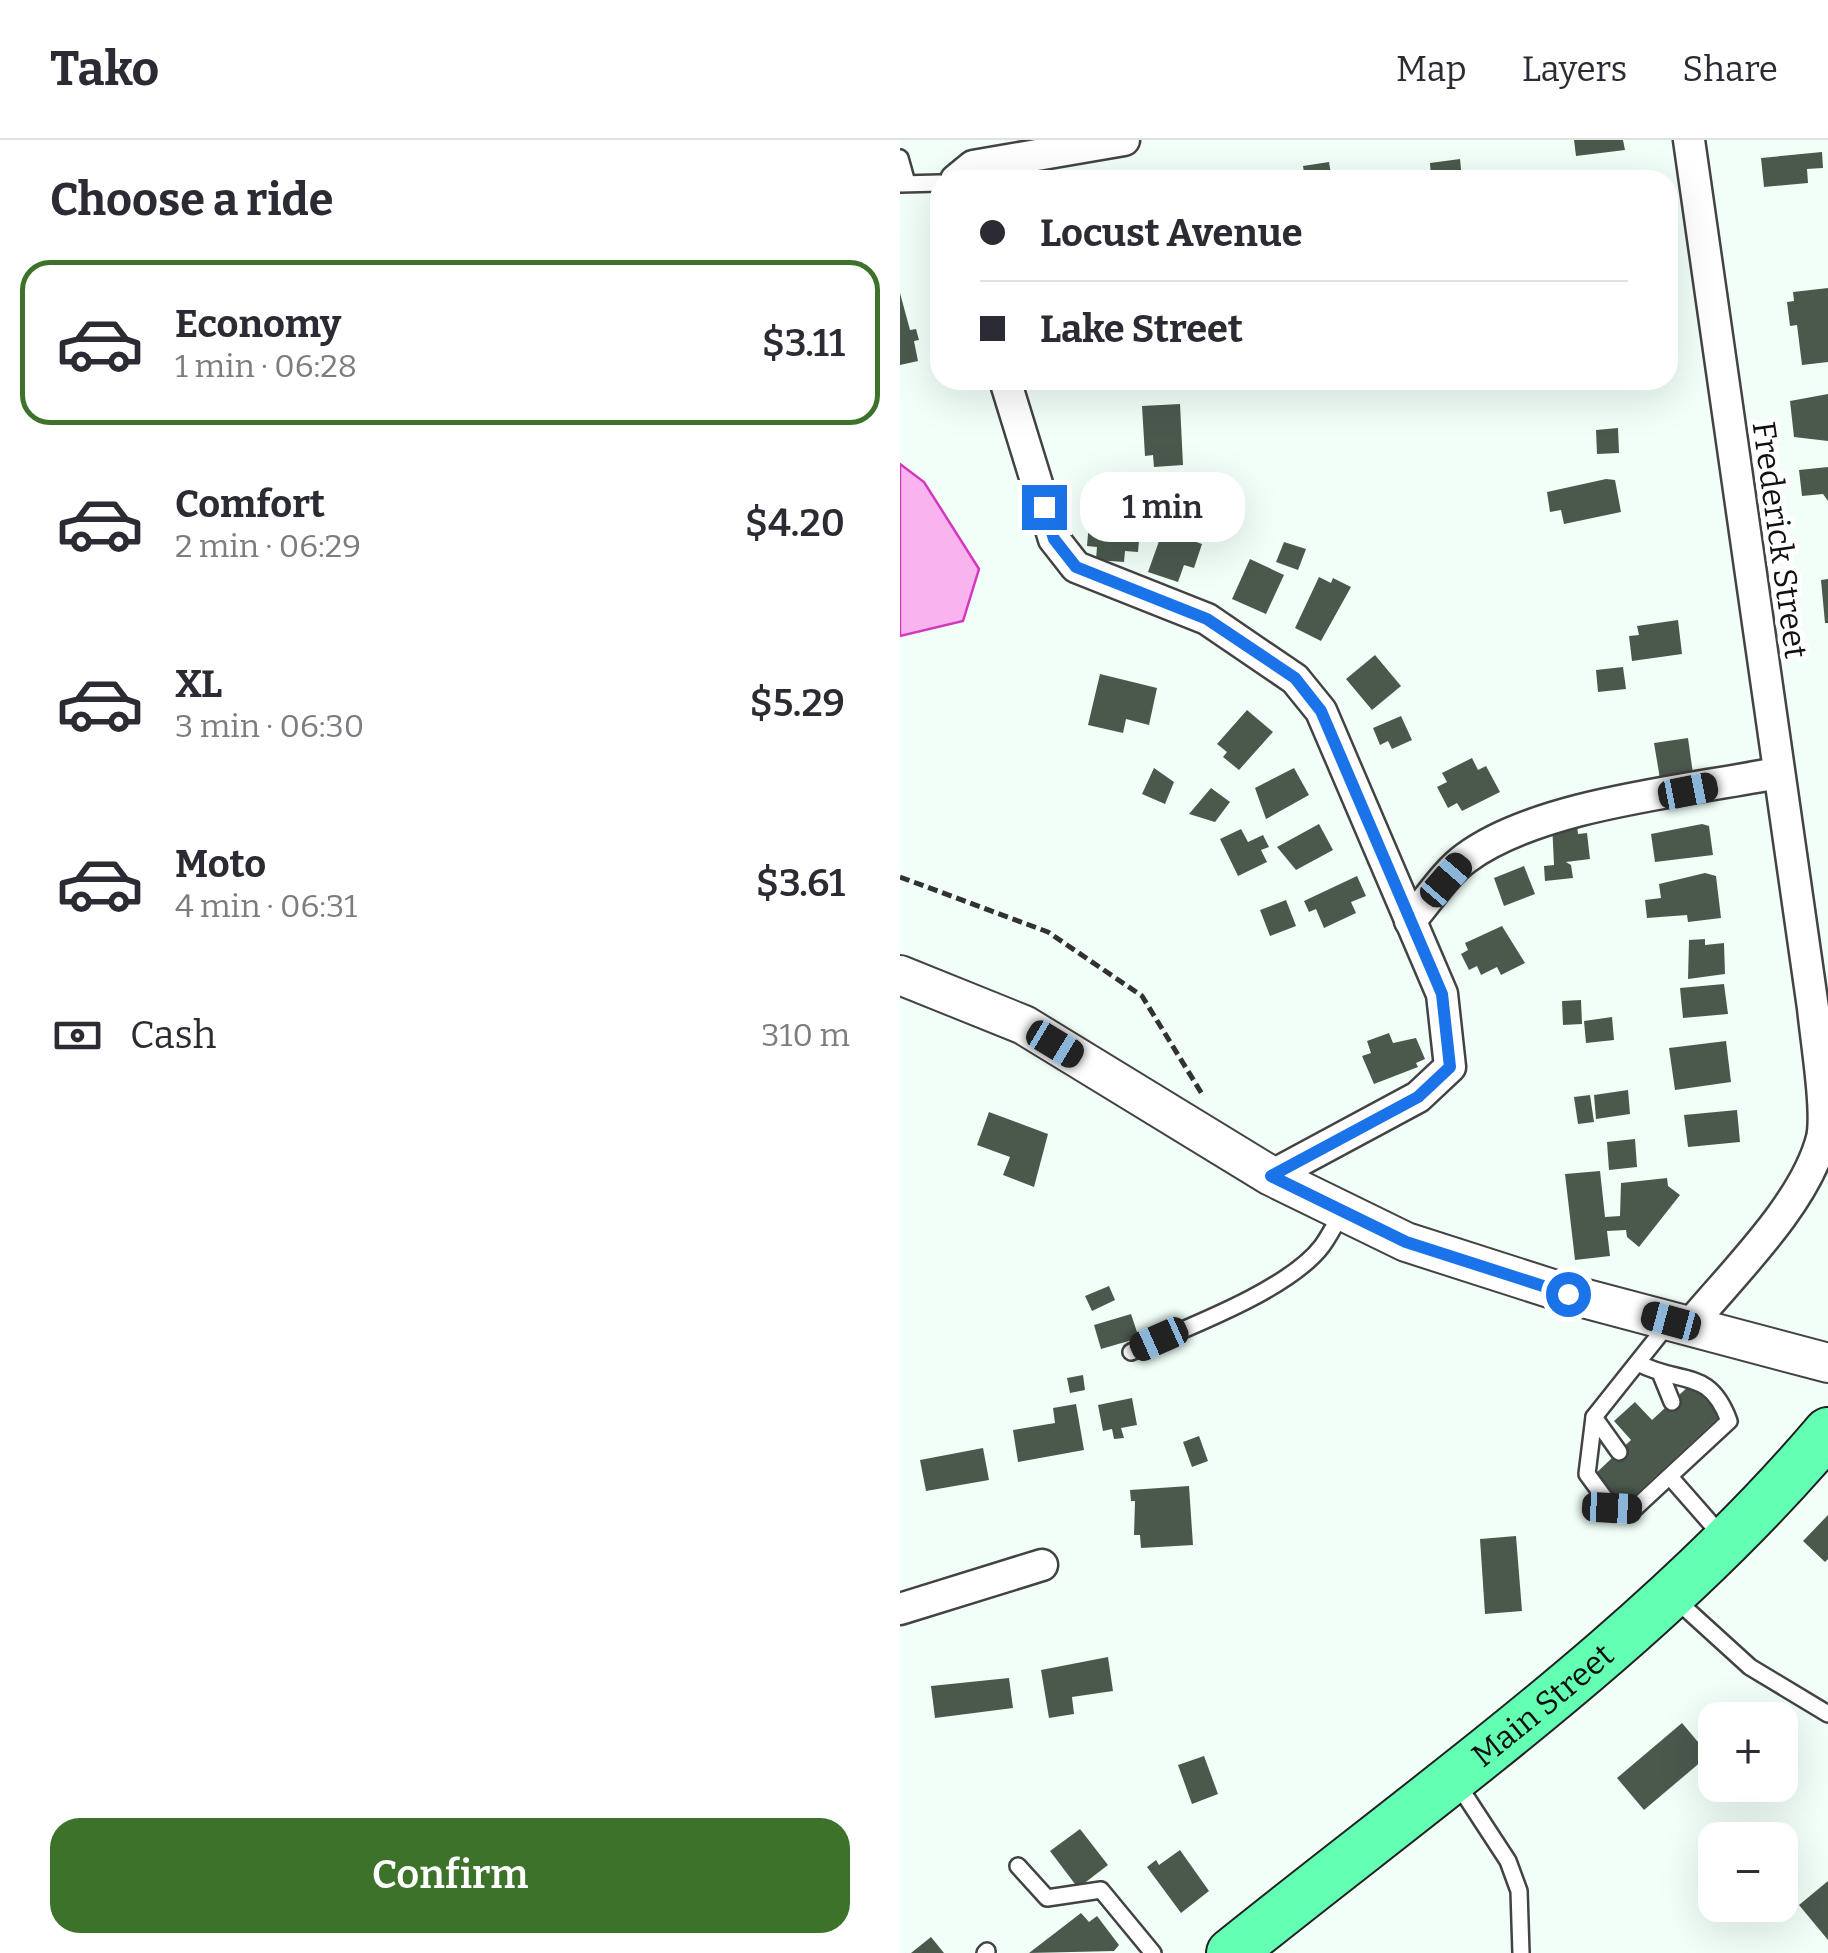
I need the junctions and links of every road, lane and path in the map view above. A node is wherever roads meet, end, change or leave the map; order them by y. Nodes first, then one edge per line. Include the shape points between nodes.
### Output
1 (1124, 140) edge
2 (1689, 140) edge
3 (900, 158) edge
4 (967, 170) edge
5 (930, 183) edge
6 (904, 184) edge
7 (1008, 390) edge
8 (1777, 773) junction
9 (900, 877) edge
10 (1410, 921) junction
11 (900, 975) edge
12 (1210, 1108) dead end
13 (1271, 1176) junction
14 (1342, 1212) junction
15 (1681, 1323) junction
16 (1130, 1352) dead end
17 (1638, 1363) junction
18 (1828, 1363) edge
19 (1661, 1375) junction
20 (1672, 1402) dead end
21 (1594, 1417) junction
22 (1828, 1432) edge
23 (1618, 1452) dead end
24 (1671, 1478) junction
25 (1726, 1541) junction
26 (1042, 1566) dead end
27 (1670, 1594) junction
28 (900, 1609) edge
29 (1828, 1714) edge
30 (1452, 1775) junction
31 (1018, 1866) dead end
32 (1152, 1953) edge
33 (1231, 1953) edge
34 (1521, 1953) edge

1 - 4 street
2 - 8 street, Frederick Street
3 - 6 lane
5 - 6 lane
7 - 10 street via 1054,539 1076,567 1207,619 1295,678 1321,711
8 - 10 street via 1522,829 1463,860
8 - 15 street, Frederick Street via 1813,1008 1823,1134 1812,1166 1779,1217
9 - 12 path via 1048,932 1142,996
10 - 13 street via 1442,994 1450,1067 1418,1097
11 - 13 street via 1024,1025
13 - 14 street
14 - 15 street via 1406,1242
14 - 16 lane via 1321,1247 1295,1271
15 - 17 lane
15 - 18 street
17 - 19 lane
17 - 21 lane
19 - 20 lane
19 - 24 lane via 1695,1378 1719,1393 1729,1421 1705,1437
21 - 23 lane
21 - 24 lane via 1587,1474 1612,1508 1632,1510 1652,1487
22 - 25 main road, Main Street
24 - 25 lane
25 - 27 main road, Main Street
26 - 28 street
27 - 29 lane via 1750,1667
27 - 30 main road, Main Street
30 - 33 main road, Main Street
30 - 34 lane via 1508,1861 1519,1891
31 - 32 lane via 1047,1898 1100,1890

